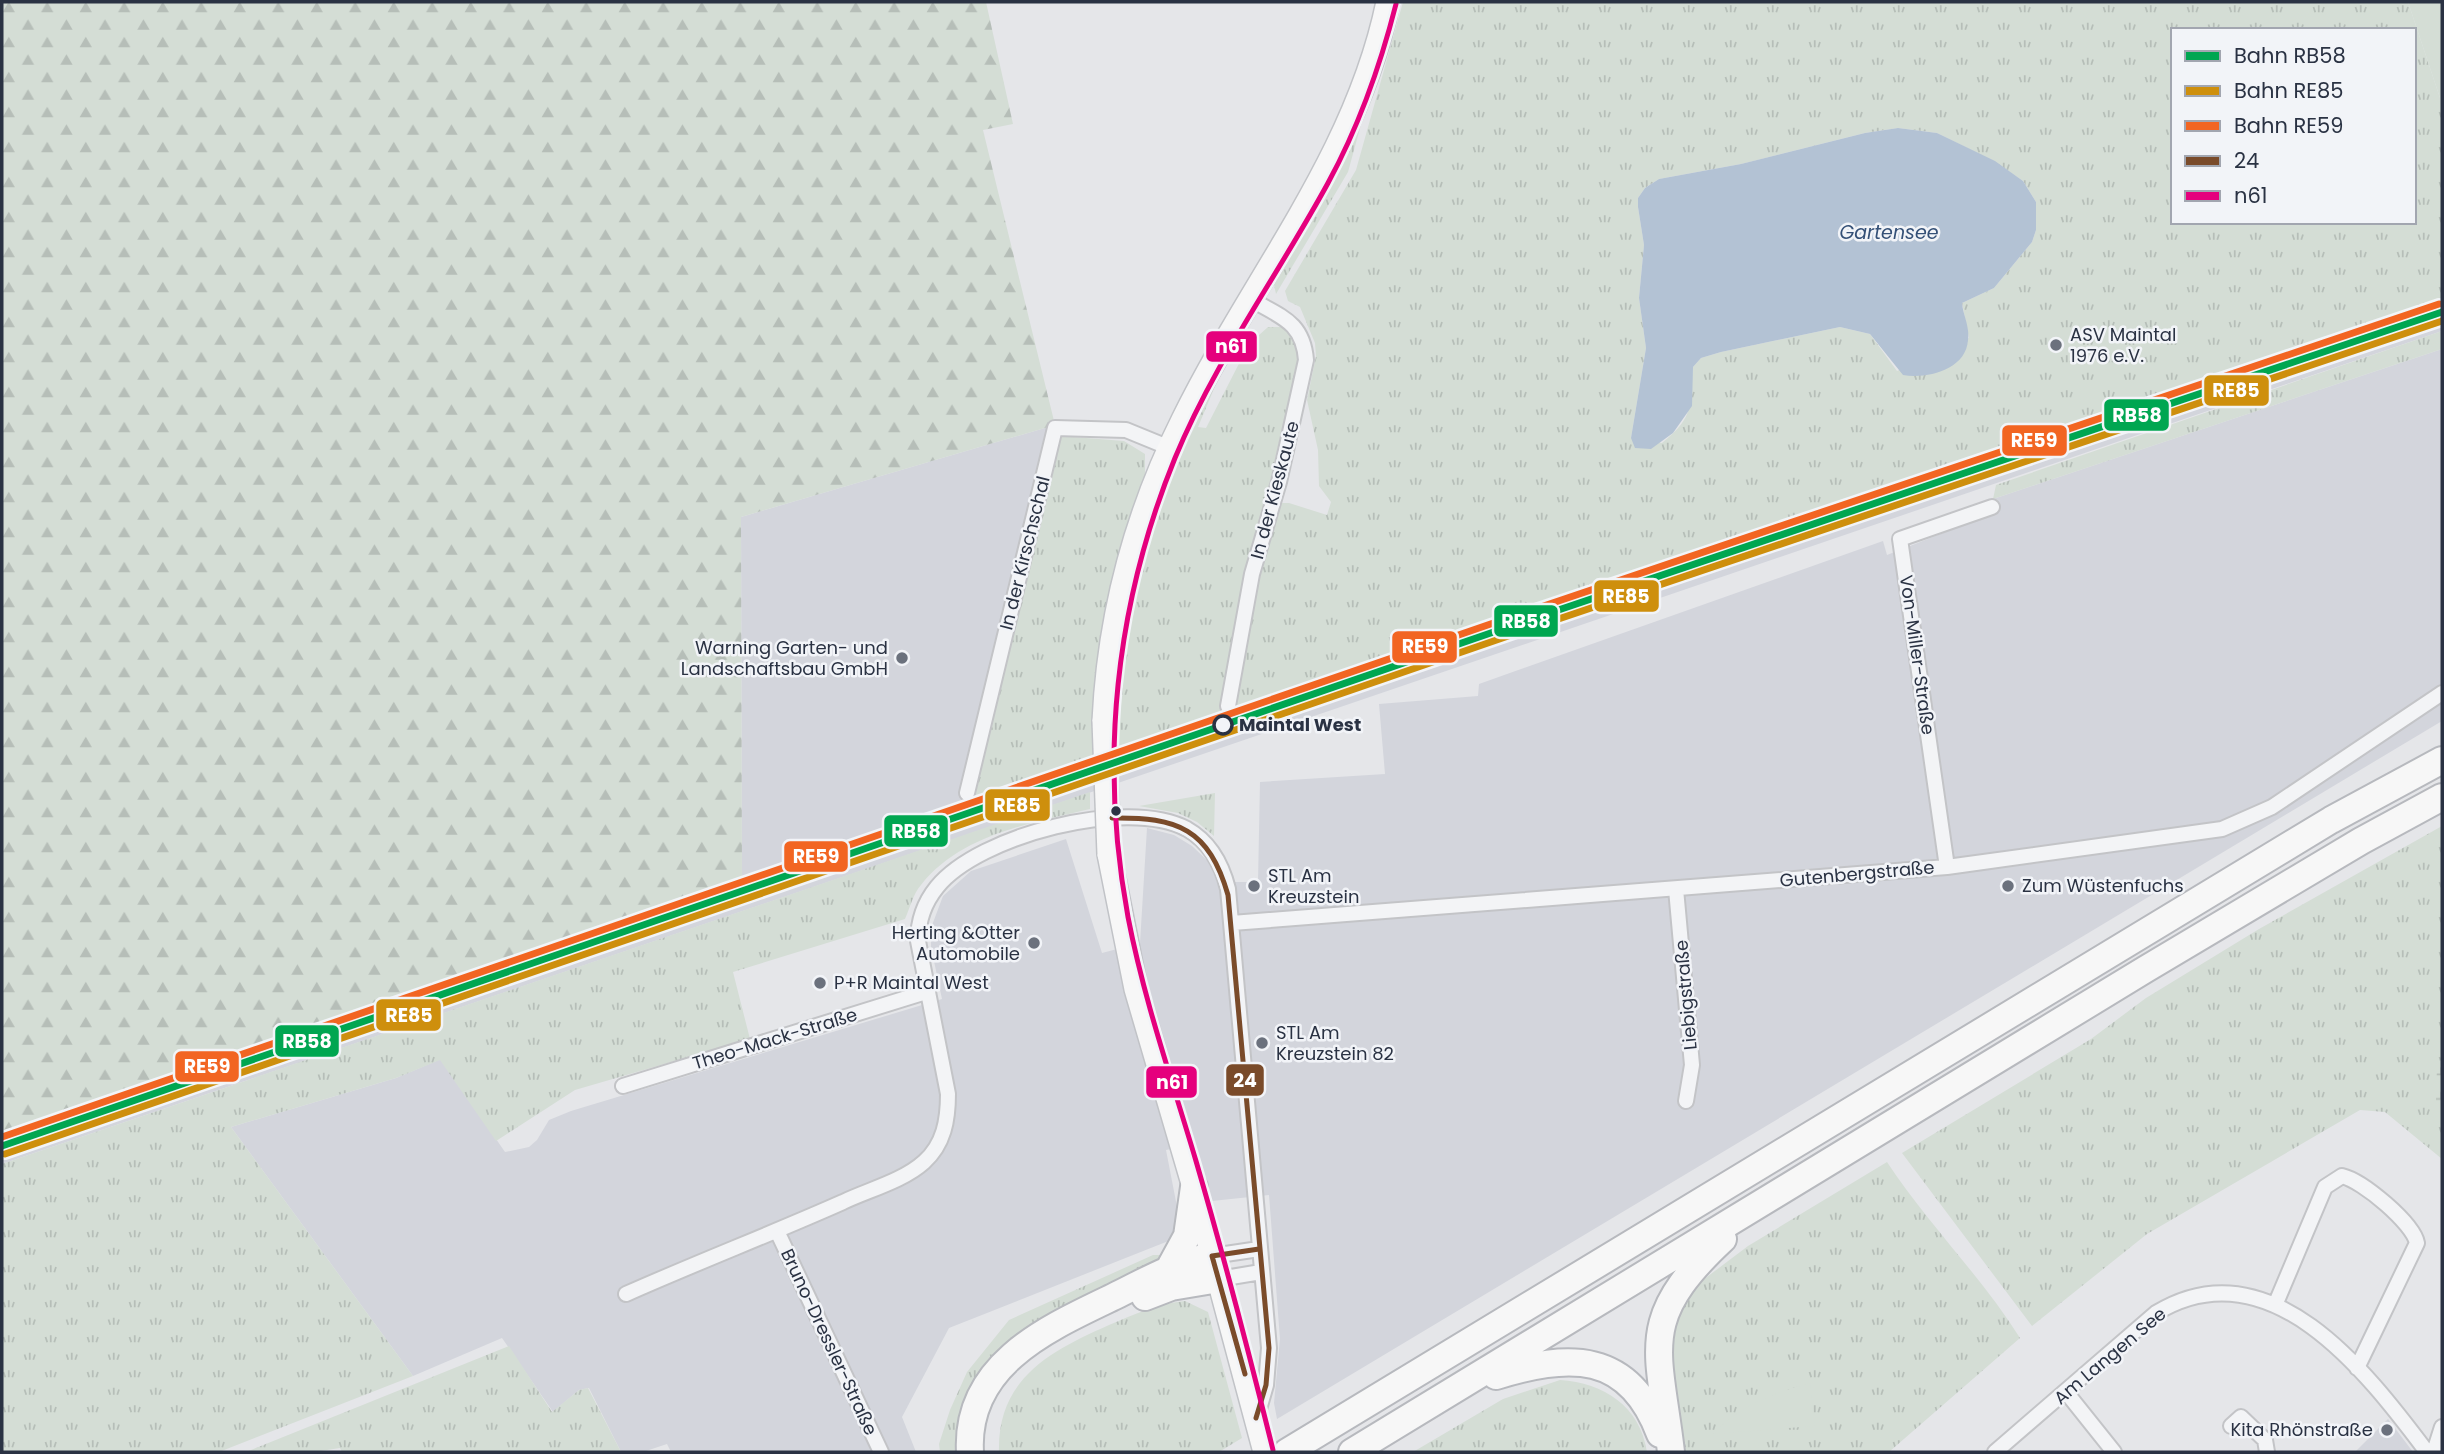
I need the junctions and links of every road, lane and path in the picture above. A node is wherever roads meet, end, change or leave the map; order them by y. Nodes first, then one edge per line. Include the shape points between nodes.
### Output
1 (1388, 2) edge
2 (1252, 300) junction
3 (1170, 448) junction
4 (1992, 507) dead end
5 (2442, 693) edge
6 (1228, 706) dead end
7 (2442, 760) edge
8 (967, 793) dead end
9 (2442, 797) edge
10 (1947, 867) junction
11 (1676, 889) junction
12 (1232, 923) junction
13 (926, 992) junction
14 (623, 1086) dead end
15 (1686, 1101) dead end
16 (1194, 1186) junction
17 (1756, 1208) junction
18 (777, 1231) junction
19 (1259, 1249) junction
20 (1215, 1268) junction
21 (1169, 1269) junction
22 (1261, 1272) junction
23 (626, 1294) dead end
24 (2276, 1303) junction
25 (2357, 1368) junction
26 (1461, 1387) junction
27 (2066, 1392) junction
28 (1256, 1418) junction
29 (2231, 1426) dead end
30 (2442, 1427) edge
31 (881, 1452) edge
32 (970, 1452) edge
33 (981, 1452) edge
34 (1265, 1452) edge
35 (1287, 1452) edge
36 (1352, 1452) edge
37 (1663, 1452) edge
38 (1671, 1452) edge
39 (1995, 1452) edge
40 (2114, 1452) edge
41 (2267, 1452) edge
42 (2427, 1452) edge
43 (2434, 1452) edge

1 - 2 main road via 1357,106 1331,162
2 - 3 main road
2 - 6 street, In der Kieskaute via 1291,322 1305,344 1307,360 1252,574
3 - 8 street, In der Kirschschal via 1126,430 1055,428
3 - 16 main road, bridge via 1122,586 1104,721 1109,854 1136,989
4 - 10 street, Von-Miller-Straße via 1900,539
5 - 10 street, Gutenbergstraße via 2272,807 2222,829
7 - 35 highway via 2331,820
9 - 17 highway via 2348,848
10 - 11 street, Gutenbergstraße
11 - 12 street, Gutenbergstraße
11 - 15 street, Liebigstraße via 1692,1065
12 - 13 street, Bruno-Dressler-Straße via 1226,881 1213,853 1188,829 1145,817 1059,826 992,850 960,866 938,885 921,916 918,941
12 - 19 street, Bruno-Dressler-Straße
13 - 14 street, Theo-Mack-Straße
13 - 18 street, Bruno-Dressler-Straße via 948,1094 945,1128 934,1151 912,1171
16 - 20 main road
16 - 21 highway via 1186,1236
17 - 26 highway
17 - 38 highway via 1693,1270 1665,1311 1658,1372
18 - 23 street, Bruno-Dressler-Straße
18 - 31 street, Bruno-Dressler-Straße
19 - 20 street
19 - 22 street, Bruno-Dressler-Straße
20 - 21 highway
20 - 22 street
20 - 28 main road
20 - 33 highway via 1111,1309 1031,1349 1008,1369 991,1393 983,1417
21 - 32 highway via 1054,1326 1010,1356 979,1396
22 - 28 street, Bruno-Dressler-Straße via 1269,1348 1266,1385
24 - 25 street, Am Langen See
24 - 25 street via 2325,1187 2342,1177 2355,1180 2408,1225 2417,1243
24 - 27 street, Am Langen See via 2231,1292 2179,1301 2149,1319
25 - 42 street, Am Langen See
26 - 36 highway
26 - 37 highway via 1550,1362 1592,1365 1612,1374 1642,1398 1658,1428
27 - 39 street, Am Langen See
27 - 40 street
28 - 34 main road
29 - 41 street via 2241,1417 2265,1440
30 - 43 street

